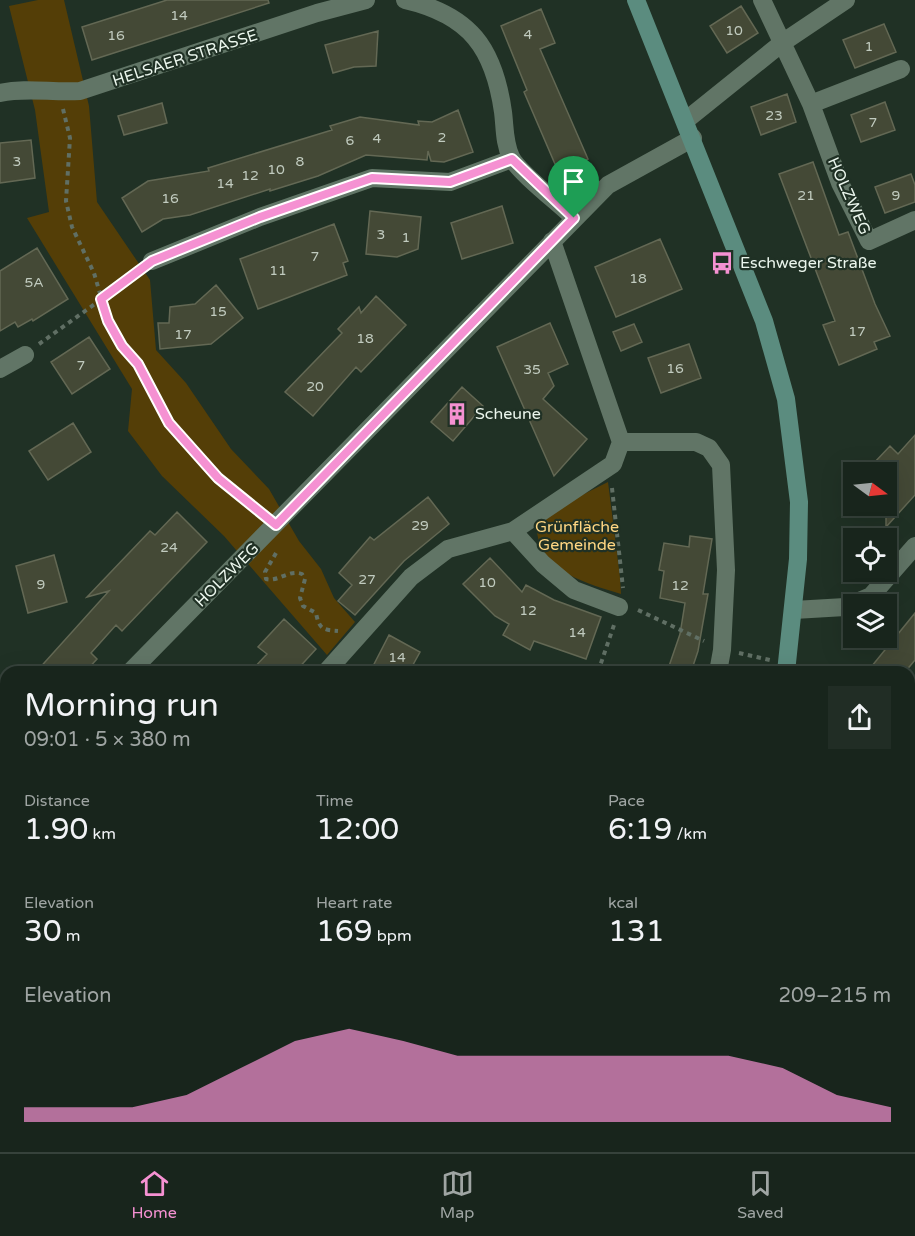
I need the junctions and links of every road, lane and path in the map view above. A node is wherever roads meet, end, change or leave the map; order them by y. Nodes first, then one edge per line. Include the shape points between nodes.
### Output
1 (366, 0) edge
2 (405, 0) edge
3 (636, 0) edge
4 (762, 0) edge
5 (846, 0) edge
6 (782, 43) junction
7 (901, 69) dead end
8 (0, 93) edge
9 (54, 93) junction
10 (811, 104) junction
11 (685, 121) junction
12 (693, 138) junction
13 (512, 159) junction
14 (574, 218) junction
15 (915, 220) edge
16 (552, 241) junction
17 (152, 261) joint
18 (101, 299) junction
19 (25, 355) joint
20 (0, 369) edge
21 (621, 442) junction
22 (610, 466) junction
23 (276, 525) junction
24 (513, 531) junction
25 (915, 546) edge
26 (622, 607) junction
27 (794, 610) junction
28 (352, 641) junction
29 (722, 650) junction
30 (136, 666) edge
31 (336, 666) edge
32 (600, 666) edge
33 (719, 666) edge
34 (781, 666) edge
35 (788, 666) edge

1 - 9 street, HELSAER STRASSE via 80,92
2 - 13 street via 427,5 455,19 482,45 495,70
3 - 11 main road
4 - 6 street, HOLZWEG
5 - 6 street
6 - 10 street, HOLZWEG
6 - 11 street
7 - 10 street
8 - 9 street, HELSAER STRASSE via 16,89
9 - 18 path via 64,110 70,138 66,201 72,227 94,273
10 - 15 street, HOLZWEG via 840,183 869,241
11 - 12 main road
12 - 14 street, HOLZWEG via 608,185
12 - 27 main road via 764,321 786,399 799,502
13 - 14 street
13 - 17 street via 450,182 372,178 260,217
14 - 16 street, HOLZWEG
16 - 21 street
16 - 23 street, HOLZWEG
17 - 18 path
18 - 19 path
18 - 23 path via 108,321 138,364 169,423 218,478
19 - 20 street
21 - 22 street
21 - 29 street via 696,442 709,448 721,465 726,570
22 - 24 street
22 - 26 path
23 - 28 path via 281,540 265,572 266,579 294,571 302,574 303,606 316,613 323,630 344,632
23 - 30 street, HOLZWEG
24 - 26 street via 574,590
24 - 28 street via 448,549 411,577
25 - 27 street via 871,596 845,607
26 - 29 path
26 - 32 path
27 - 35 main road
28 - 31 street
29 - 33 street
29 - 34 path

